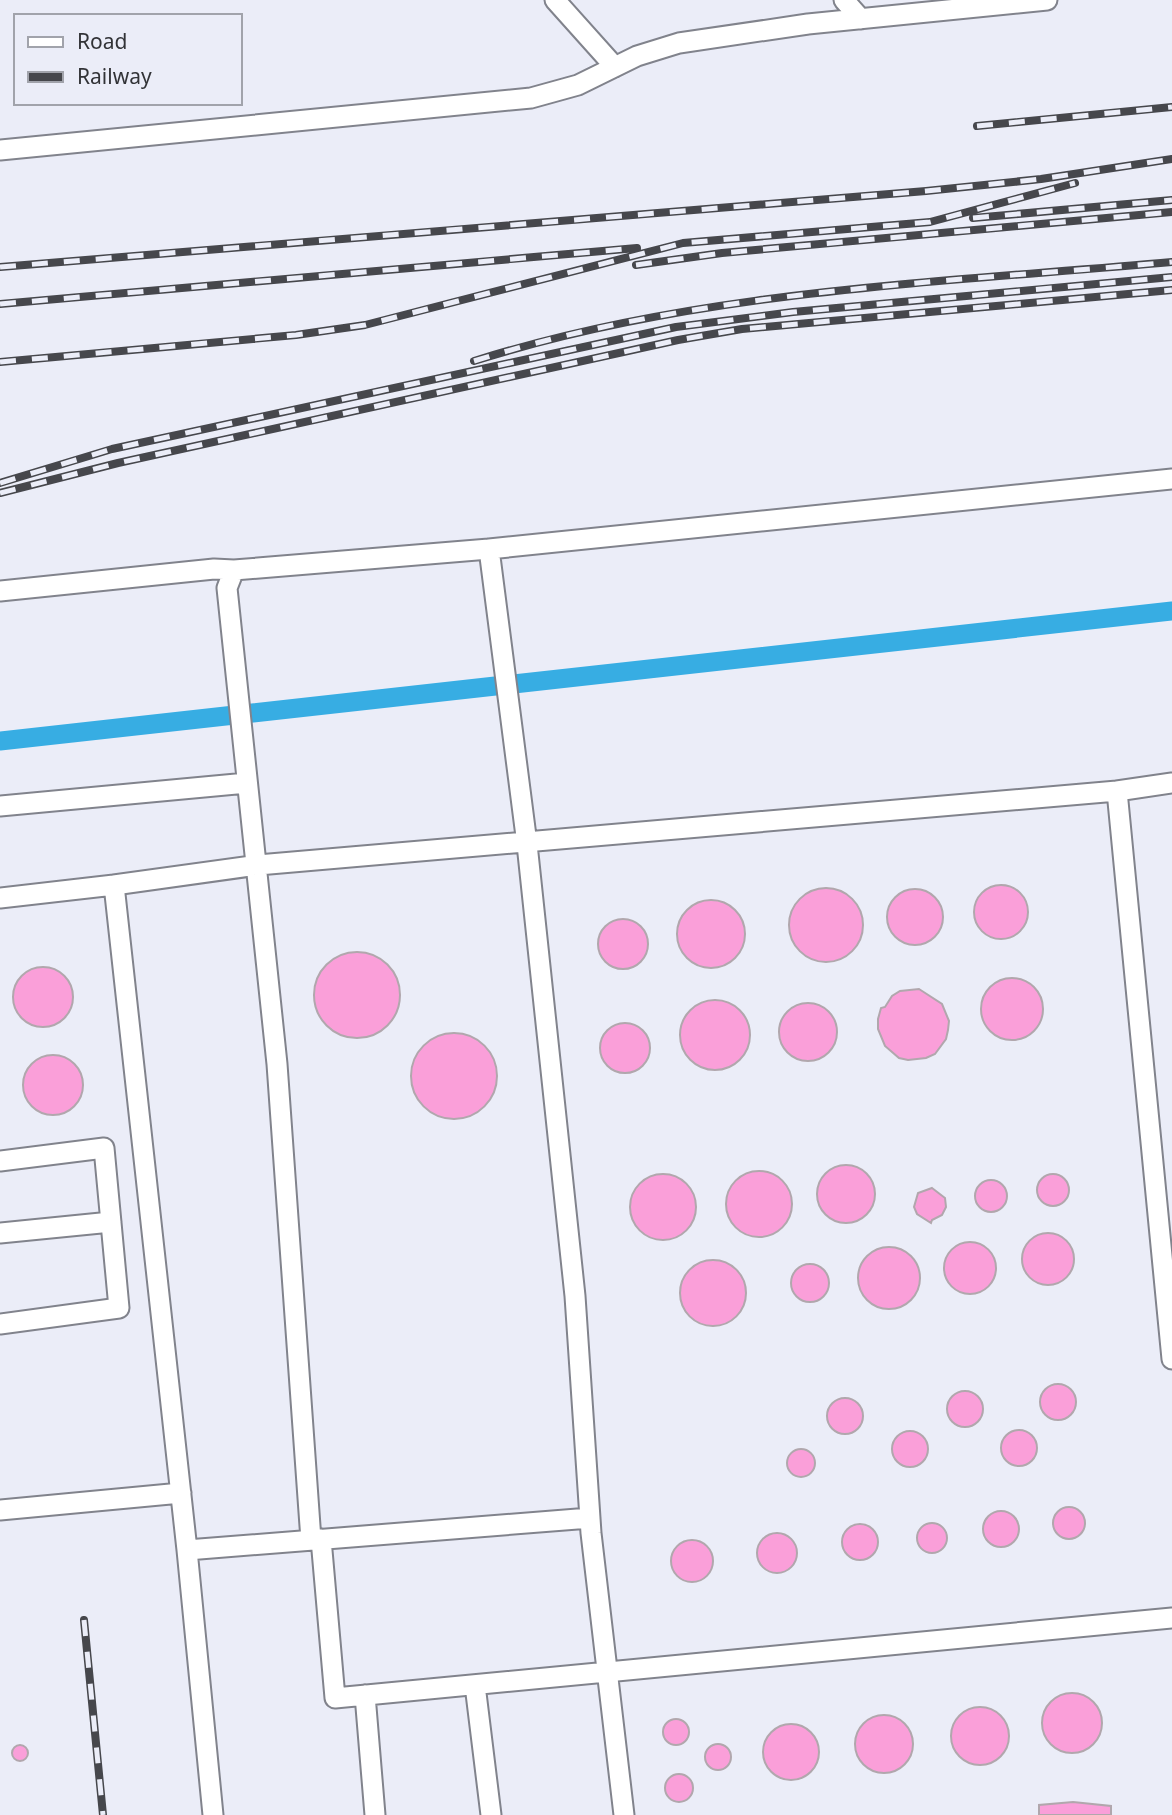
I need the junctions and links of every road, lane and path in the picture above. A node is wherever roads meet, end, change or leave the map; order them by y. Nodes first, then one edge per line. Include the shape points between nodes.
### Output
1 (555, 0) edge
2 (844, 0) edge
3 (1047, 0) edge
4 (861, 19) junction
5 (615, 67) junction
6 (0, 150) edge
7 (1172, 479) edge
8 (489, 549) junction
9 (234, 570) junction
10 (0, 591) edge
11 (247, 783) junction
12 (1172, 783) edge
13 (1117, 790) junction
14 (0, 806) edge
15 (527, 844) junction
16 (258, 865) junction
17 (114, 885) junction
18 (0, 898) edge
19 (0, 1161) edge
20 (111, 1222) junction
21 (0, 1233) edge
22 (0, 1324) edge
23 (1172, 1359) edge
24 (181, 1493) junction
25 (0, 1510) edge
26 (590, 1518) junction
27 (316, 1540) junction
28 (187, 1550) junction
29 (1172, 1618) edge
30 (607, 1673) junction
31 (475, 1685) junction
32 (365, 1695) junction
33 (212, 1815) edge
34 (375, 1815) edge
35 (491, 1815) edge
36 (624, 1815) edge

1 - 5 street
2 - 4 street
3 - 4 street
4 - 5 street via 679,43
5 - 6 street via 578,85 531,98
7 - 8 street
8 - 9 street
8 - 15 street
9 - 10 street
9 - 11 street via 227,588
11 - 14 street
11 - 16 street
12 - 13 street
13 - 15 street
13 - 23 street
15 - 16 street
15 - 26 street via 575,1296
16 - 17 street
16 - 27 street
17 - 18 street
17 - 24 street
19 - 20 street via 104,1148
20 - 21 street
20 - 22 street via 119,1308
24 - 25 street
24 - 28 street
26 - 27 street
26 - 30 street
27 - 28 street
27 - 32 street via 335,1698
28 - 33 street
29 - 30 street
30 - 31 street
30 - 36 street
31 - 32 street
31 - 35 street
32 - 34 street

